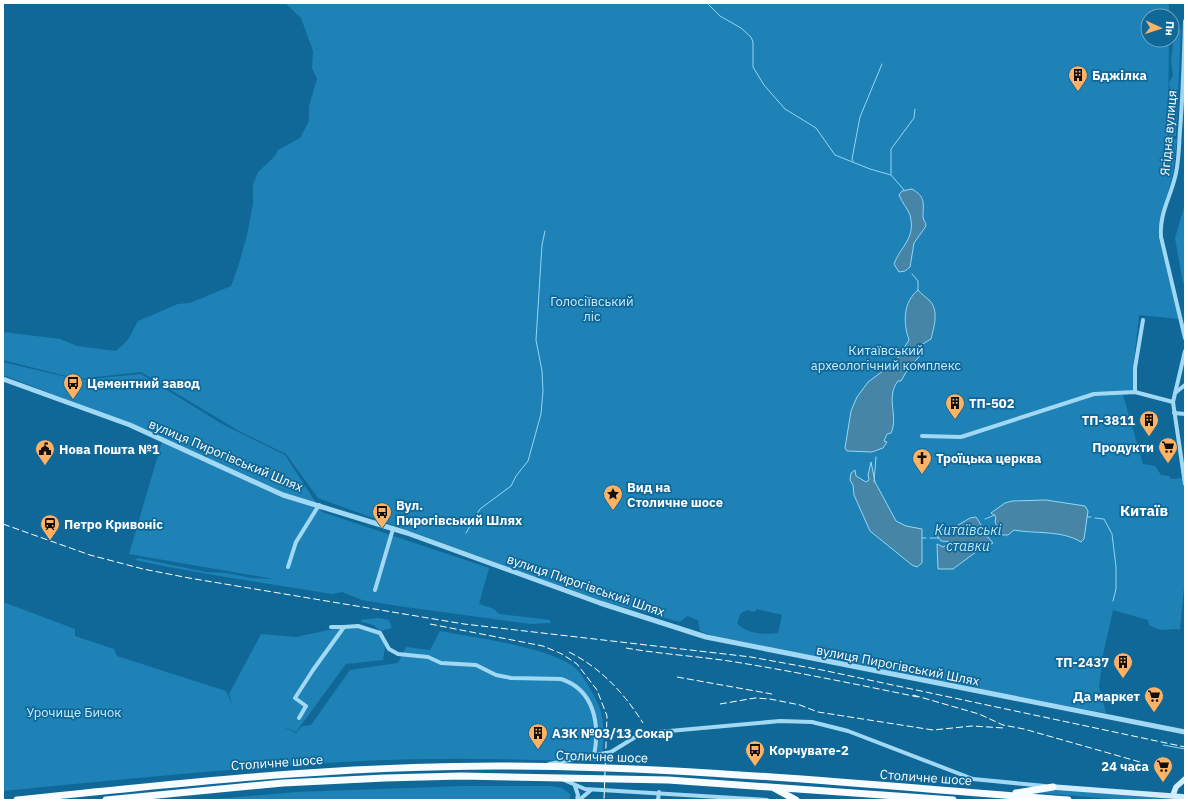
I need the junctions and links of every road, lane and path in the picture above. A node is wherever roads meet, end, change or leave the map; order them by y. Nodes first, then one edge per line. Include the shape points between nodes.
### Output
1 (1185, 21) edge
2 (1179, 141) junction
3 (1185, 142) edge
4 (1143, 320) dead end
5 (1185, 338) edge
6 (1185, 351) edge
7 (3, 379) edge
8 (1185, 385) edge
9 (1135, 392) junction
10 (1174, 393) junction
11 (1173, 402) junction
12 (1174, 413) junction
13 (1185, 414) edge
14 (922, 436) dead end
15 (1185, 484) edge
16 (319, 505) junction
17 (393, 528) junction
18 (288, 567) dead end
19 (376, 590) dead end
20 (331, 627) dead end
21 (344, 627) junction
22 (299, 718) dead end
23 (1185, 732) edge
24 (594, 756) junction
25 (540, 766) junction
26 (558, 777) junction
27 (1185, 779) edge
28 (575, 786) junction
29 (772, 787) junction
30 (1053, 787) junction
31 (591, 790) junction
32 (659, 792) junction
33 (689, 794) junction
34 (1001, 795) junction
35 (1173, 795) junction
36 (895, 796) junction
37 (1185, 797) edge
38 (17, 800) edge
39 (106, 800) edge
40 (578, 800) edge
41 (658, 800) edge
42 (688, 800) edge
43 (767, 800) edge
44 (796, 800) edge
45 (879, 800) edge
46 (953, 800) edge
47 (1068, 800) edge
48 (1179, 800) edge

1 - 2 street, Ягідна вулиця
2 - 3 street
2 - 5 street, Ягідна вулиця via 1176,172 1160,226
4 - 9 street via 1135,368
6 - 10 street
7 - 16 street, вулиця Пирогівський Шлях via 130,425 283,495
8 - 10 street
9 - 11 street
9 - 14 street via 1085,396 961,437
10 - 11 street
11 - 12 street
12 - 13 street
12 - 15 street
16 - 17 street, вулиця Пирогівський Шлях
16 - 18 street via 296,542
17 - 19 street
17 - 23 street, вулиця Пирогівський Шлях via 600,603 706,636
20 - 21 street
21 - 22 street via 296,698 306,706
21 - 24 street via 358,626 380,633 389,649 398,654 428,657 441,663 476,665 496,675 511,678 561,679 568,682 584,694 593,708 596,742
24 - 25 street
24 - 30 street via 617,749 646,733 780,721 807,722 848,731 973,779
25 - 34 highway, Столичне шосе via 669,770
25 - 38 highway, Столичне шосе via 329,770
26 - 28 street
26 - 29 highway, Столичне шосе via 668,780
26 - 39 highway, Столичне шосе via 461,776 344,780
27 - 35 main road via 1176,786
28 - 31 street
28 - 40 street
29 - 36 highway, Столичне шосе
29 - 44 highway
30 - 34 highway
30 - 35 main road
31 - 32 street
31 - 40 street
32 - 33 street
32 - 41 street
33 - 42 street
33 - 43 street
34 - 47 highway, Столичне шосе
35 - 37 main road
35 - 48 main road
36 - 45 highway
36 - 46 highway, Столичне шосе

